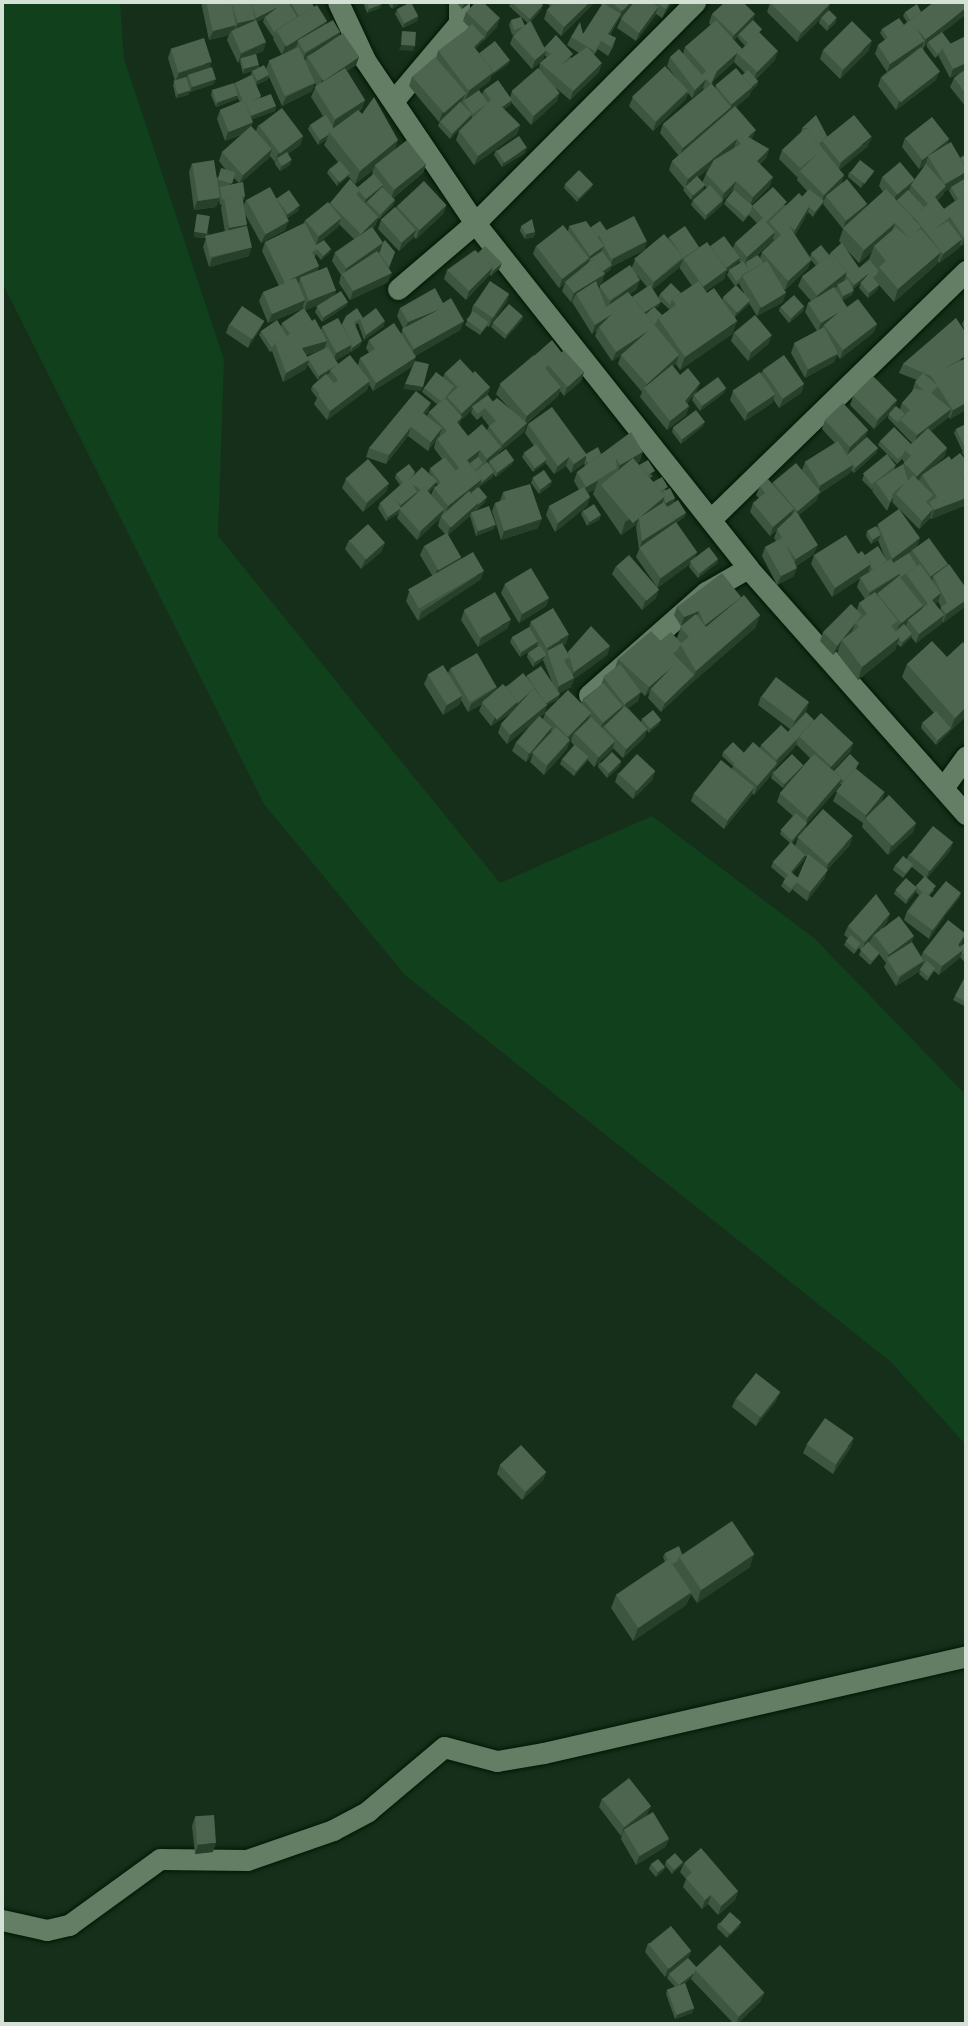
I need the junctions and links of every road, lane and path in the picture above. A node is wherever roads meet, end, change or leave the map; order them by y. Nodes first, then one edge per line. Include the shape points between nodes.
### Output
1 (338, 2) edge
2 (458, 2) edge
3 (695, 2) edge
4 (394, 100) junction
5 (475, 223) junction
6 (966, 271) edge
7 (398, 289) dead end
8 (711, 519) junction
9 (748, 568) junction
10 (589, 695) edge
11 (966, 756) edge
12 (943, 788) junction
13 (966, 814) edge
14 (966, 1656) edge
15 (2, 1920) edge

1 - 4 street via 365,60
2 - 4 street via 459,23
3 - 5 street
4 - 5 street
5 - 7 street
5 - 8 street
6 - 8 street
8 - 9 street
9 - 10 street via 706,592
9 - 12 street
11 - 12 street
12 - 13 street
14 - 15 street via 544,1753 496,1761 444,1748 368,1811 332,1830 247,1860 160,1859 69,1925 47,1930

